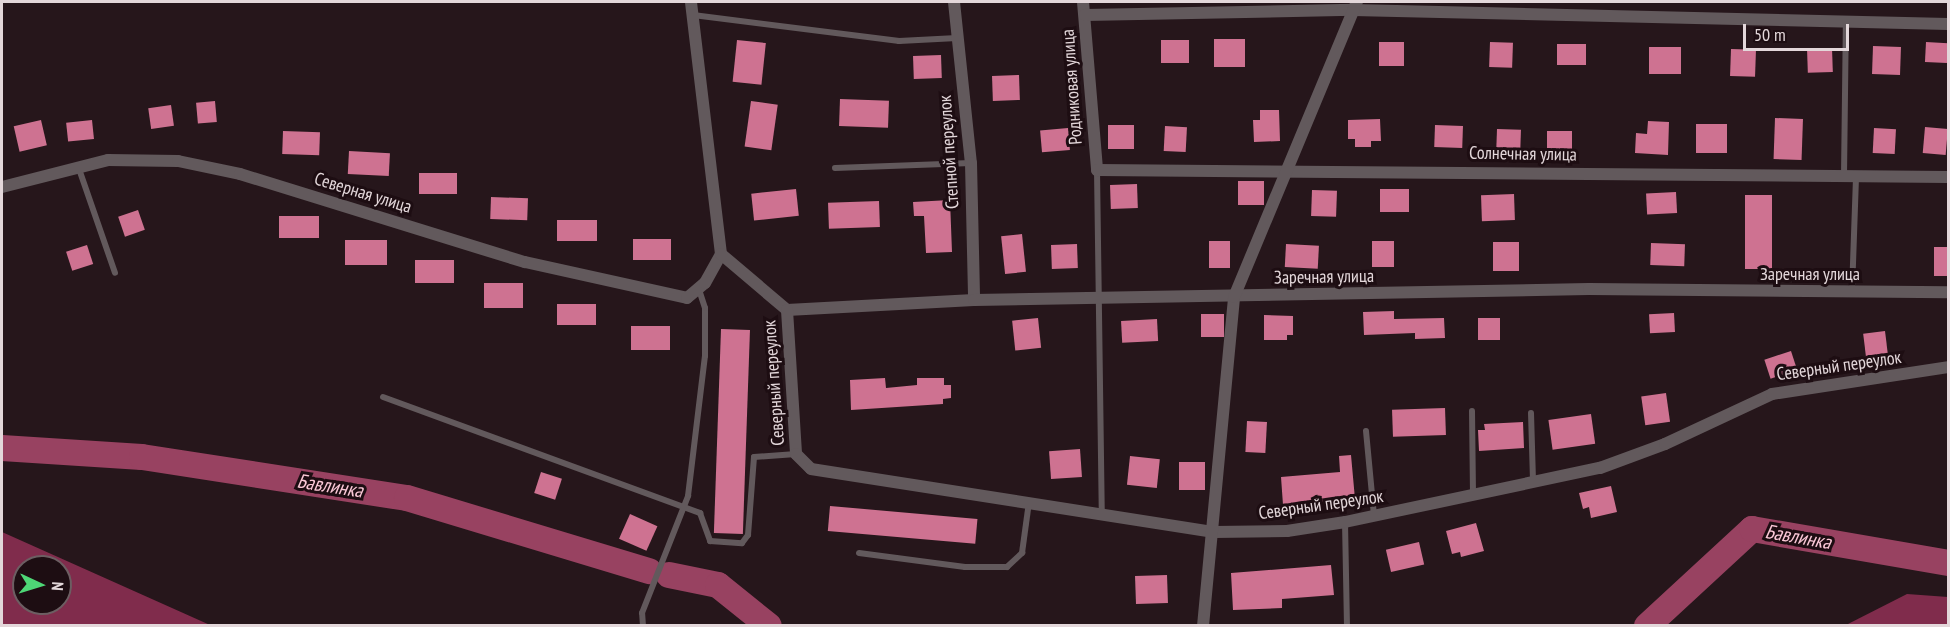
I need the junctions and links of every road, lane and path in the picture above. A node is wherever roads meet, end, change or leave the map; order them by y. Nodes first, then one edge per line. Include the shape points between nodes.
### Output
1 (691, 2) edge
2 (954, 2) edge
3 (1083, 2) edge
4 (1355, 6) edge
5 (693, 15) junction
6 (1085, 15) junction
7 (1846, 23) junction
8 (1948, 24) edge
9 (957, 38) junction
10 (971, 164) junction
11 (78, 166) junction
12 (835, 168) dead end
13 (1290, 169) junction
14 (1097, 170) junction
15 (1850, 176) junction
16 (1948, 177) edge
17 (2, 187) edge
18 (721, 254) junction
19 (115, 273) dead end
20 (702, 286) junction
21 (1852, 292) junction
22 (1948, 292) edge
23 (1099, 297) junction
24 (1234, 297) junction
25 (974, 300) junction
26 (787, 310) junction
27 (1948, 367) edge
28 (384, 397) dead end
29 (1472, 411) dead end
30 (1531, 413) dead end
31 (1366, 431) dead end
32 (796, 454) junction
33 (1533, 483) junction
34 (1473, 495) junction
35 (1029, 501) junction
36 (684, 508) junction
37 (1102, 513) junction
38 (1374, 516) junction
39 (1345, 522) junction
40 (1214, 532) junction
41 (859, 553) dead end
42 (643, 626) edge
43 (1203, 626) edge
44 (1347, 626) edge

1 - 5 street
2 - 9 street, Степной переулок
3 - 6 street, Родниковая улица
4 - 6 street
4 - 7 street
4 - 13 street
5 - 9 lane via 899,41
5 - 18 street
6 - 14 street, Родниковая улица
7 - 8 street
7 - 15 lane
9 - 10 street, Степной переулок
10 - 12 lane
10 - 25 street, Степной переулок
11 - 17 street, Северная улица
11 - 19 lane
11 - 20 street, Северная улица via 145,158 220,170 525,262 677,299
13 - 14 street, Солнечная улица
13 - 15 street, Солнечная улица
13 - 24 street
14 - 23 lane
15 - 16 street, Солнечная улица
15 - 21 lane
18 - 20 street
18 - 26 street
20 - 36 lane via 705,356
21 - 22 street, Заречная улица
21 - 24 street, Заречная улица via 1589,288
23 - 24 street, Заречная улица
23 - 25 street, Заречная улица
23 - 37 lane
24 - 40 street
25 - 26 street, Заречная улица
26 - 32 street, Северный переулок
27 - 33 street, Северный переулок via 1772,394 1615,464
28 - 36 lane
29 - 34 lane
30 - 33 lane
31 - 38 lane
32 - 35 street, Северный переулок via 811,469
32 - 36 lane via 754,456 748,535 742,543 710,542 700,513
33 - 34 street, Северный переулок
34 - 38 street, Северный переулок
35 - 37 street, Северный переулок
35 - 41 lane via 1022,553 1007,567 965,567
36 - 42 lane via 642,613
37 - 40 street, Северный переулок
38 - 39 street, Северный переулок
39 - 40 street, Северный переулок via 1287,531
39 - 44 lane
40 - 43 street

